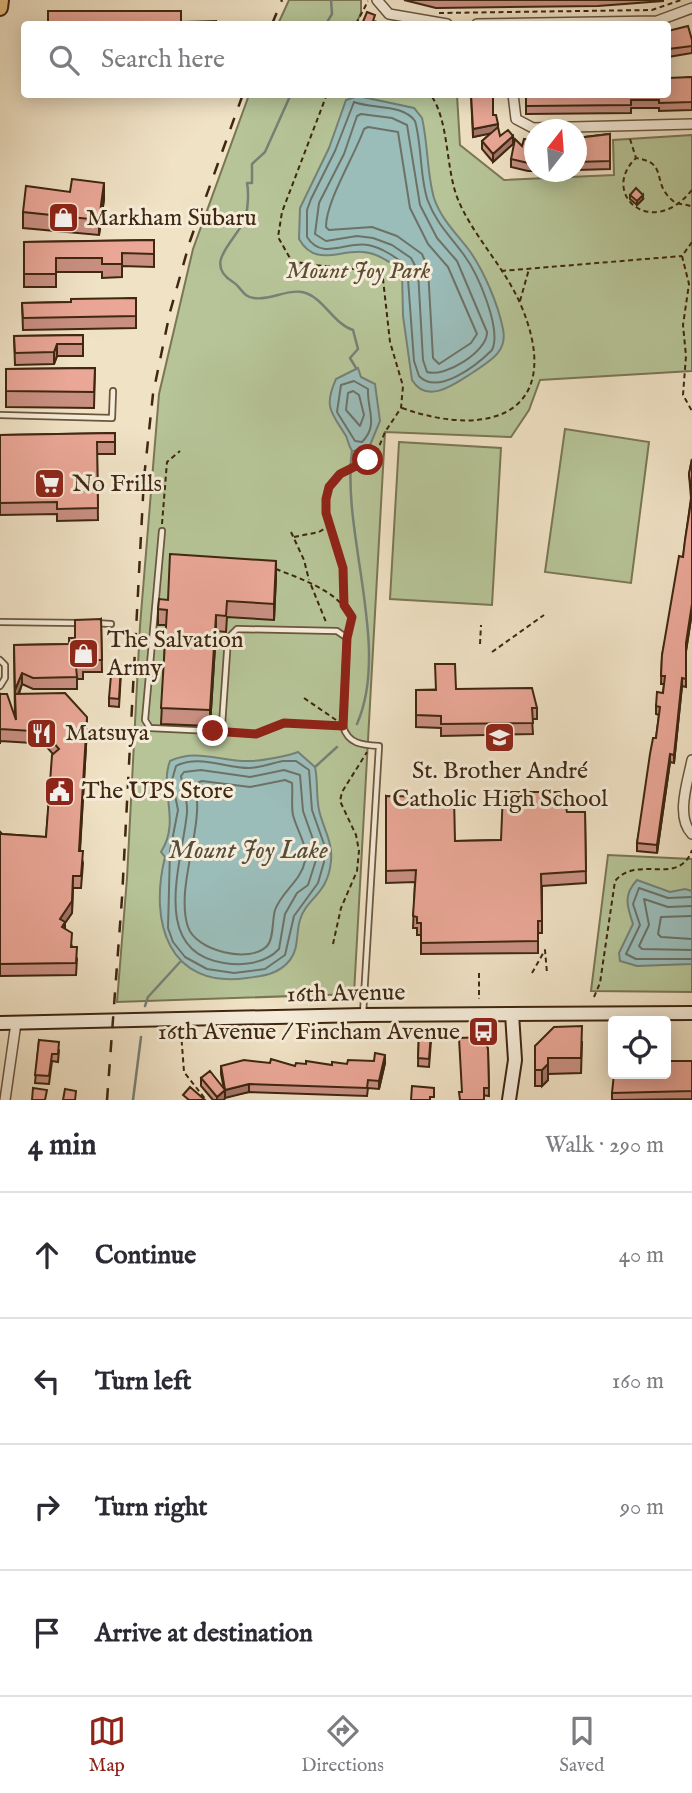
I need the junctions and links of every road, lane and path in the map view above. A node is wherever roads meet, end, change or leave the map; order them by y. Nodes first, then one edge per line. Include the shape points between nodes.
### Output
1 (1, 0) edge
2 (369, 0) edge
3 (377, 0) edge
4 (681, 0) edge
5 (0, 8) edge
6 (692, 8) edge
7 (432, 13) dead end
8 (358, 21) edge
9 (430, 21) edge
10 (657, 21) edge
11 (325, 98) edge
12 (432, 98) edge
13 (513, 98) edge
14 (692, 124) edge
15 (630, 139) dead end
16 (636, 158) junction
17 (692, 190) edge
18 (677, 204) junction
19 (692, 207) edge
20 (692, 242) edge
21 (682, 256) junction
22 (529, 269) junction
23 (500, 271) junction
24 (520, 302) junction
25 (685, 314) junction
26 (692, 314) edge
27 (113, 391) dead end
28 (401, 408) junction
29 (692, 411) edge
30 (0, 415) edge
31 (180, 451) dead end
32 (330, 525) junction
33 (162, 531) joint
34 (290, 532) dead end
35 (293, 537) junction
36 (274, 568) edge
37 (309, 582) junction
38 (344, 605) junction
39 (544, 615) dead end
40 (0, 622) edge
41 (111, 624) dead end
42 (481, 625) dead end
43 (330, 631) junction
44 (347, 638) junction
45 (480, 644) dead end
46 (492, 652) dead end
47 (0, 660) edge
48 (0, 686) edge
49 (304, 698) dead end
50 (343, 726) junction
51 (213, 731) junction
52 (371, 746) junction
53 (692, 760) edge
54 (692, 834) edge
55 (692, 850) edge
56 (333, 944) dead end
57 (548, 972) dead end
58 (480, 973) dead end
59 (532, 973) dead end
60 (594, 997) dead end
61 (480, 999) dead end
62 (692, 1013) edge
63 (512, 1014) junction
64 (363, 1015) junction
65 (0, 1023) edge
66 (16, 1023) junction
67 (181, 1031) dead end
68 (5, 1100) edge
69 (206, 1100) edge
70 (509, 1100) edge

1 - 5 main road
2 - 8 path
3 - 9 street via 389,14
4 - 7 path via 652,10
6 - 10 street
11 - 28 path via 282,212 278,237 291,260 311,267 371,272 383,279 390,342 403,386
12 - 23 path via 441,119 457,198
13 - 14 street via 516,119 533,128
15 - 16 path
16 - 18 path via 656,165 663,190
16 - 18 path via 624,179 630,203 657,213
17 - 18 path
18 - 19 path
20 - 21 path
21 - 22 path
21 - 25 path via 689,284
22 - 23 path
22 - 24 path
23 - 24 path
24 - 28 path via 536,355 534,373 520,403 499,417 467,422
25 - 26 path
25 - 29 path via 683,395
27 - 30 lane via 112,418
28 - 32 path via 376,454 340,474 329,487
31 - 33 path via 167,462
32 - 35 path
32 - 38 path via 343,568
33 - 51 lane via 145,720 150,728
34 - 35 path
35 - 37 path
36 - 37 path
37 - 38 path
37 - 43 path
38 - 44 path via 352,617
39 - 46 path
40 - 41 lane
42 - 45 path
43 - 44 lane
43 - 51 lane via 237,629 228,638 222,725
44 - 50 lane
47 - 48 lane via 5,678
49 - 50 path
50 - 51 path via 284,723 256,734
50 - 52 lane via 356,744
52 - 56 path via 340,801 359,851
52 - 64 lane via 379,747
53 - 54 street via 684,808
55 - 60 path via 688,862 678,869 637,867 615,881
57 - 59 path via 545,950
58 - 61 path
62 - 63 main road, 16th Avenue
63 - 64 main road, 16th Avenue
63 - 70 main road via 515,1060
64 - 66 main road, 16th Avenue
65 - 66 main road, 16th Avenue
66 - 68 street
67 - 69 path via 184,1072

